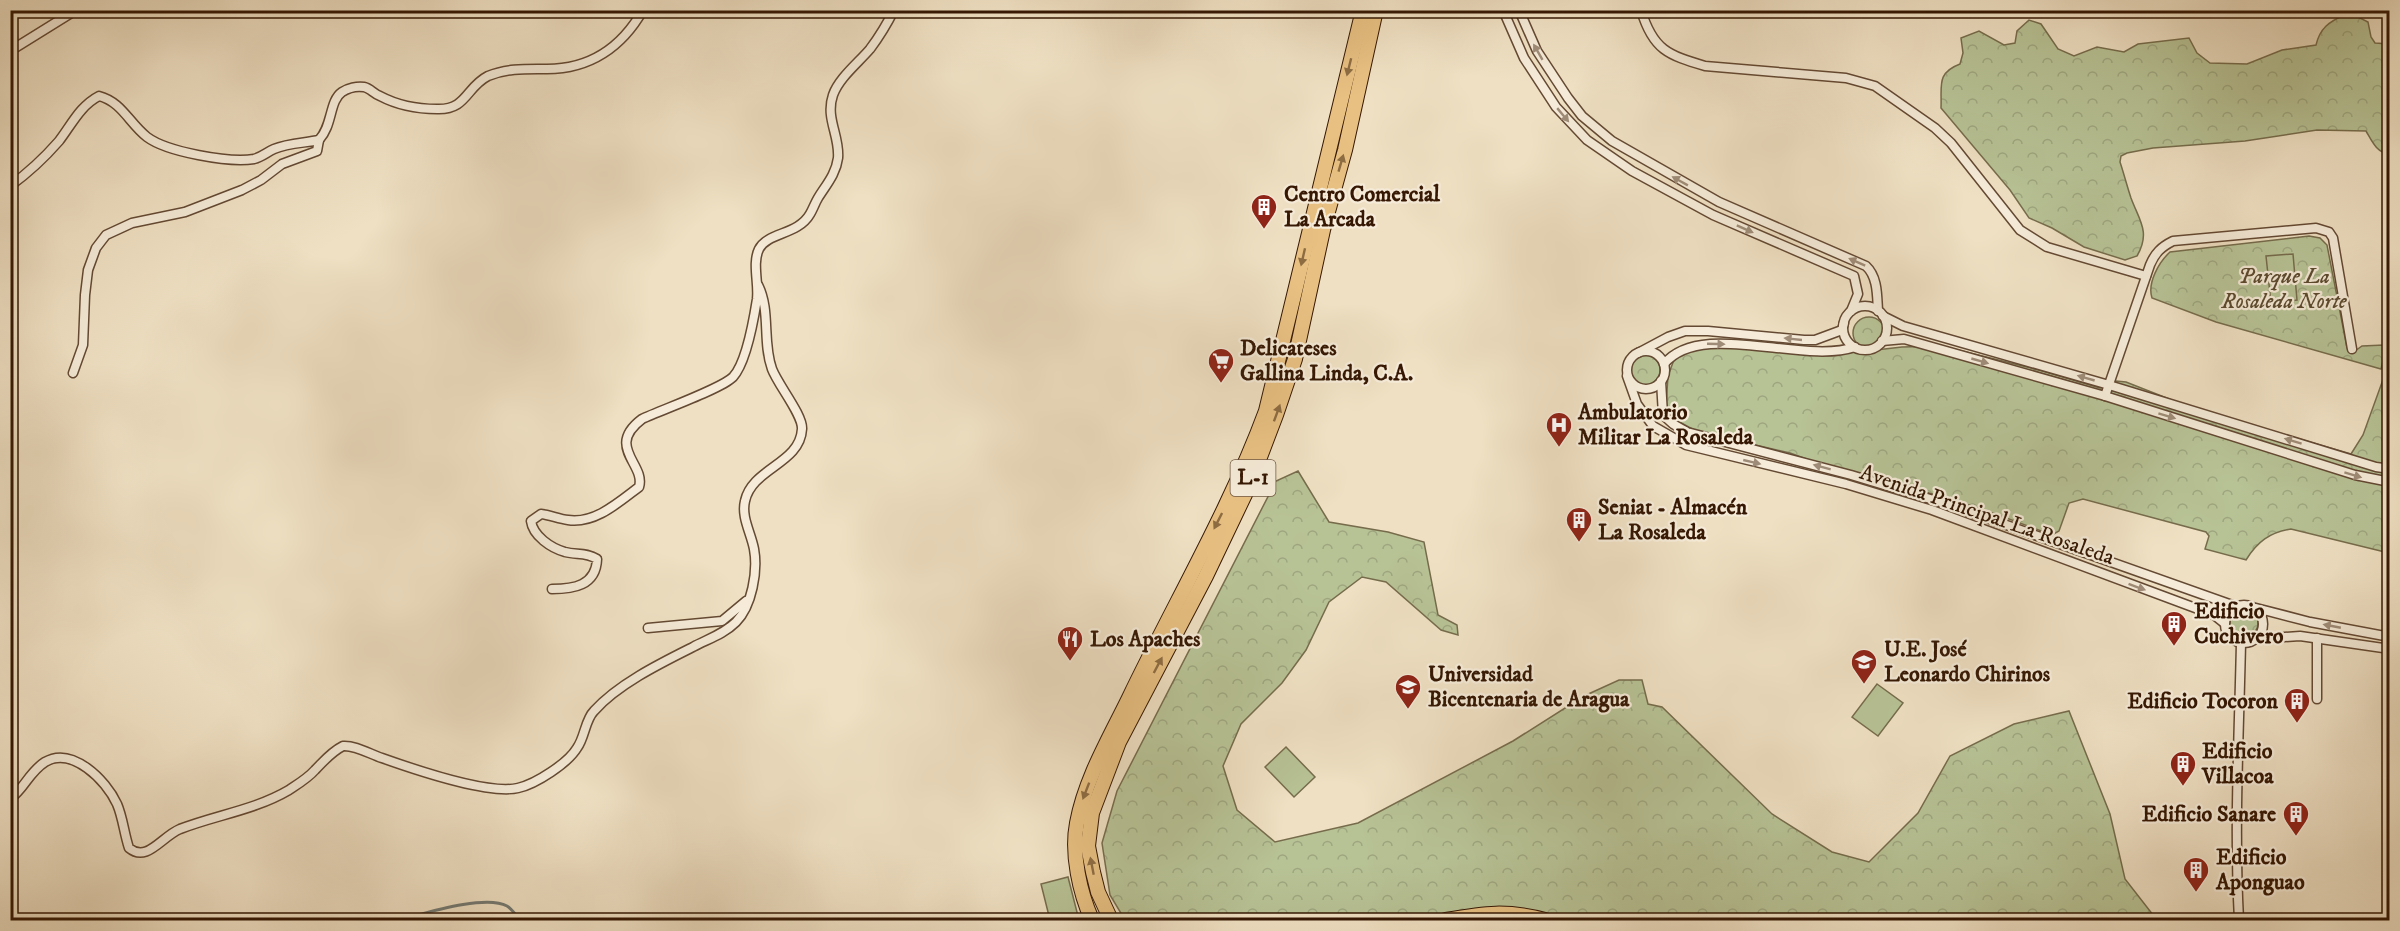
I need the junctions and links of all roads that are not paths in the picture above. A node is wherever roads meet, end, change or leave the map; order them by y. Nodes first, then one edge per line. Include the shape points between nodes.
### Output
1 (76, 10) edge
2 (643, 10) edge
3 (894, 10) edge
4 (1363, 10) edge
5 (1376, 10) edge
6 (1503, 10) edge
7 (1518, 10) edge
8 (1641, 10) edge
9 (10, 51) edge
10 (319, 140) junction
11 (10, 186) edge
12 (2146, 276) junction
13 (758, 285) junction
14 (1851, 311) junction
15 (1880, 313) junction
16 (1844, 323) junction
17 (1882, 341) junction
18 (1954, 341) junction
19 (1855, 348) junction
20 (2352, 349) dead end
21 (1638, 353) junction
22 (1952, 354) junction
23 (1664, 364) junction
24 (73, 373) dead end
25 (1627, 376) junction
26 (1661, 381) junction
27 (2109, 385) junction
28 (2105, 396) junction
29 (2317, 449) junction
30 (2313, 462) junction
31 (2390, 469) edge
32 (2390, 482) edge
33 (552, 590) dead end
34 (748, 598) junction
35 (2235, 606) junction
36 (2256, 608) junction
37 (2224, 623) junction
38 (648, 628) dead end
39 (2317, 638) junction
40 (2390, 638) edge
41 (2256, 639) junction
42 (2241, 643) junction
43 (2390, 649) edge
44 (2317, 699) dead end
45 (10, 799) edge
46 (1092, 921) edge
47 (1111, 921) edge
48 (1446, 921) edge
49 (1545, 921) edge
50 (2238, 921) edge

1 - 9 street
2 - 10 street via 620,42 582,64 547,69 526,67 490,75 454,108 418,107 379,96 366,87 354,87 336,98 329,127
3 - 13 street via 871,47 833,94 831,124 838,156 835,171 800,227 766,241 759,250
4 -> 46 main road, L-1 via 1266,411 1224,510 1138,679 1079,810 1078,869
47 -> 5 main road, L-1 via 1098,892 1088,846 1092,813 1119,742 1206,576 1249,486 1276,416 1295,359
6 -> 14 street via 1524,58 1551,100 1587,140 1632,171 1713,215 1854,276 1857,294
15 -> 7 street via 1874,278 1866,266 1719,202 1596,129 1554,78
8 - 12 street via 1647,32 1662,49 1683,59 1705,66 1846,78 1875,86 1951,143 2027,235 2047,247
10 - 11 street via 274,149 253,159 200,155 148,138 110,98 99,96 80,111 49,153
10 - 24 street via 317,151 282,164 242,190 185,212 132,223 106,235 88,270 84,345
12 - 20 street via 2155,254 2173,242 2323,229 2333,237
12 - 27 street
13 - 33 street via 751,332 731,378 634,424 629,433 628,454 640,478 639,487 606,512 586,519 541,514 531,521 540,538 554,547 597,559 594,570 581,586
13 - 34 street via 765,299 766,350 802,427 798,445 748,490 743,509 756,563
14 - 15 street via 1865,306
14 - 16 street
15 - 17 street via 1887,328
15 - 18 street via 1903,326
16 - 19 street via 1846,340
16 -> 21 street via 1842,330 1815,340 1685,331
17 - 19 street via 1872,349
17 - 22 street via 1904,339
18 - 22 street
27 -> 18 street
23 -> 19 street via 1672,355 1701,344 1820,352
21 - 23 street via 1656,354
21 - 25 street via 1629,360
22 -> 28 street
23 - 26 street
25 - 26 street via 1633,385 1644,389
25 -> 37 street, Avenida Principal La Rosaleda via 1637,404 1653,426 1686,445 1846,484 1932,510 2214,615
35 -> 26 street, Avenida Principal La Rosaleda via 1950,505 1687,432 1663,415
27 - 28 street
29 -> 27 street
28 -> 30 street
29 - 30 street
29 - 31 street
30 -> 32 street
34 - 38 street via 722,621
34 - 45 street via 737,621 723,633 639,676 600,705 592,712 577,749 552,771 518,788 487,788 343,746 313,772 266,803 179,830 141,854 129,848 116,801 78,761 61,758 43,763
35 - 36 street
35 - 37 street
40 -> 36 street
36 - 41 street via 2263,623
37 - 42 street via 2228,634
39 - 41 street
39 - 43 street
39 - 44 street
41 - 42 street
42 - 50 street
48 - 49 main road via 1488,912

